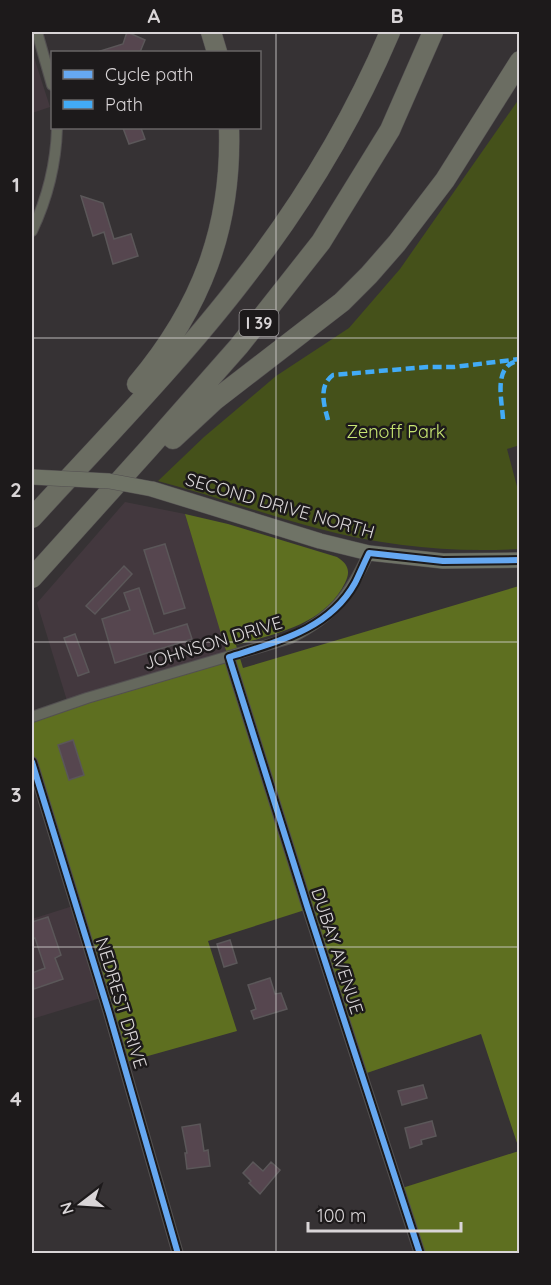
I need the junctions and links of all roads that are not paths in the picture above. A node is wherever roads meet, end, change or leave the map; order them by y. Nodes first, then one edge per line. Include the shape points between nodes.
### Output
1 (37, 32) edge
2 (211, 32) edge
3 (390, 32) edge
4 (433, 32) edge
5 (217, 51) edge
6 (519, 61) edge
7 (51, 81) edge
8 (57, 129) edge
9 (229, 129) edge
10 (32, 231) edge
11 (32, 477) edge
12 (123, 477) junction
13 (64, 483) junction
14 (32, 518) edge
15 (369, 553) junction
16 (519, 560) edge
17 (32, 578) edge
18 (229, 657) junction
19 (32, 717) edge
20 (32, 762) edge
21 (178, 1254) edge
22 (420, 1254) edge

1 - 7 street
2 - 5 highway
3 - 13 highway, I 39 via 343,130 272,242 176,360
4 - 12 highway, I 39 via 390,130 321,242 262,319
6 - 12 highway via 446,180 369,275 326,315 215,400 148,462
8 - 10 street via 53,174
9 - 13 highway via 224,205 198,292 153,366 75,458
11 - 15 street, SECOND DRIVE NORTH, bridge via 109,481 152,489
12 - 17 highway, I 39
13 - 14 highway, I 39
15 - 16 street, SECOND DRIVE NORTH via 444,561
15 - 18 street, JOHNSON DRIVE via 354,585 313,627
18 - 19 street, JOHNSON DRIVE
18 - 22 street, DUBAY AVENUE
20 - 21 street, NEDREST DRIVE

